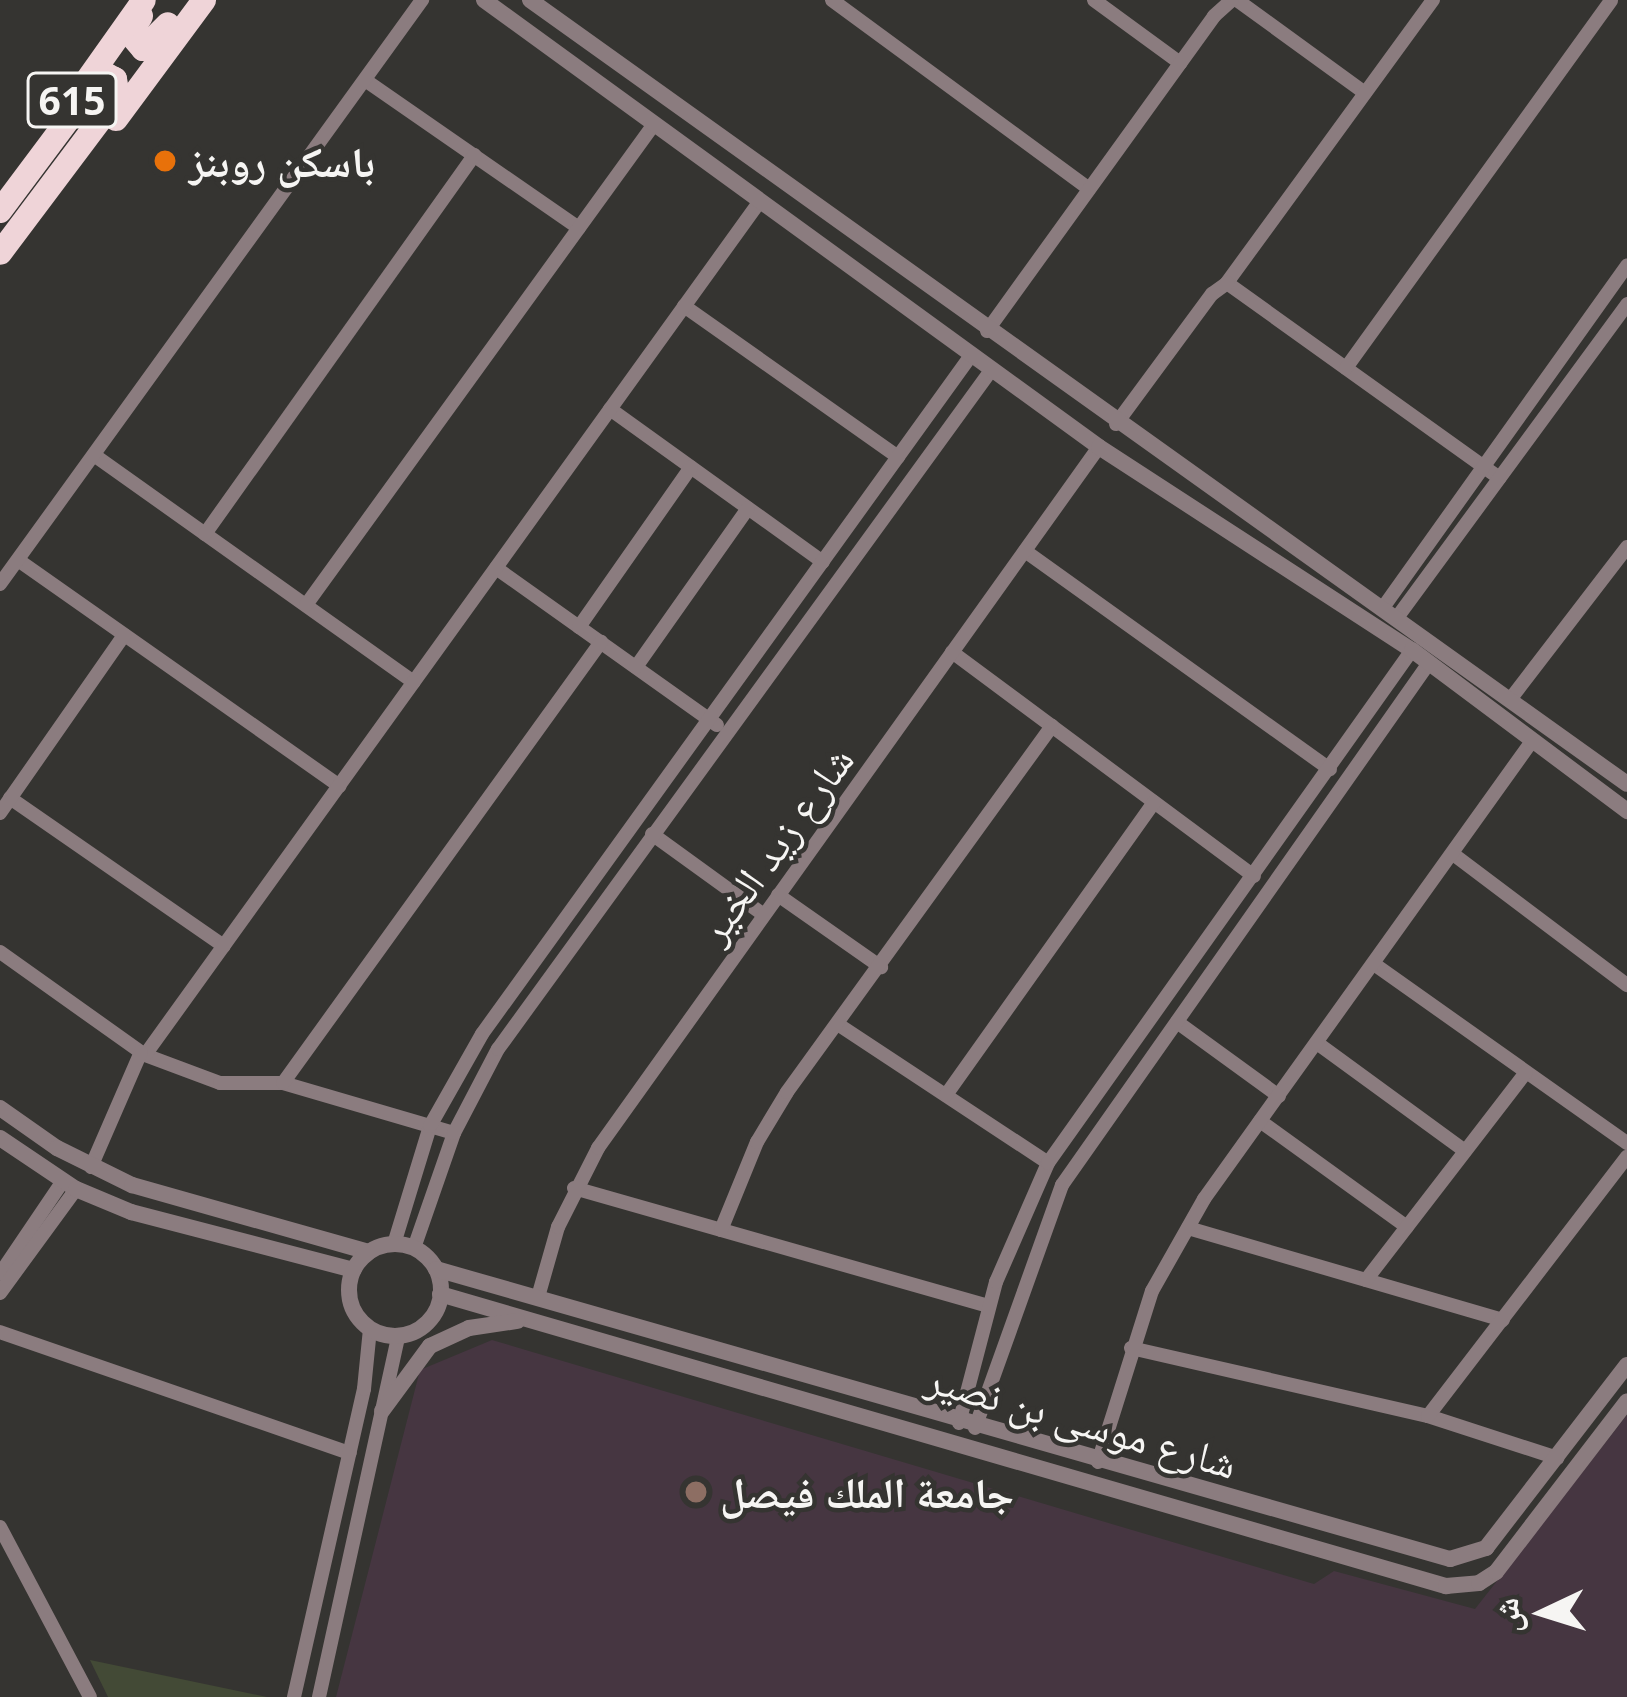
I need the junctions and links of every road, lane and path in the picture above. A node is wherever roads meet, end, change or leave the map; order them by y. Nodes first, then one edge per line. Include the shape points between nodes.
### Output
1 (149, 0) edge
2 (184, 0) edge
3 (204, 0) edge
4 (422, 0) edge
5 (484, 0) edge
6 (530, 0) edge
7 (832, 0) edge
8 (1094, 0) edge
9 (1234, 0) edge
10 (1433, 0) edge
11 (1611, 0) edge
12 (1180, 63) junction
13 (365, 80) junction
14 (1365, 93) junction
15 (654, 124) junction
16 (474, 155) junction
17 (1089, 189) junction
18 (0, 200) edge
19 (760, 201) junction
20 (0, 212) edge
21 (579, 228) junction
22 (0, 253) edge
23 (1627, 266) edge
24 (0, 275) edge
25 (1227, 283) junction
26 (1627, 304) edge
27 (684, 306) junction
28 (987, 331) junction
29 (972, 354) junction
30 (1346, 368) junction
31 (992, 369) junction
32 (610, 409) junction
33 (1116, 424) junction
34 (1099, 447) junction
35 (94, 455) junction
36 (898, 457) junction
37 (1483, 466) junction
38 (691, 467) junction
39 (1499, 478) junction
40 (748, 508) junction
41 (205, 534) junction
42 (1025, 551) junction
43 (1624, 556) edge
44 (17, 560) junction
45 (823, 562) junction
46 (496, 568) junction
47 (0, 584) edge
48 (306, 605) junction
49 (1389, 614) junction
50 (579, 626) junction
51 (124, 635) junction
52 (601, 642) junction
53 (1412, 650) junction
54 (952, 652) junction
55 (1429, 663) junction
56 (636, 667) junction
57 (414, 682) junction
58 (1512, 697) junction
59 (710, 720) junction
60 (1052, 726) junction
61 (727, 732) junction
62 (1532, 741) junction
63 (1330, 770) junction
64 (1627, 784) edge
65 (339, 786) junction
66 (10, 798) junction
67 (1154, 802) junction
68 (1627, 811) edge
69 (0, 813) edge
70 (652, 835) junction
71 (1453, 854) junction
72 (1254, 877) junction
73 (778, 895) junction
74 (764, 915) junction
75 (224, 946) junction
76 (0, 952) edge
77 (1374, 964) junction
78 (880, 967) junction
79 (1627, 985) edge
80 (1177, 1022) junction
81 (839, 1025) junction
82 (1317, 1043) junction
83 (1135, 1045) junction
84 (143, 1053) junction
85 (1151, 1057) junction
86 (1526, 1072) junction
87 (283, 1083) junction
88 (946, 1095) junction
89 (1279, 1096) junction
90 (0, 1108) edge
91 (1260, 1121) junction
92 (430, 1126) junction
93 (454, 1133) junction
94 (0, 1138) edge
95 (1627, 1143) edge
96 (1465, 1151) junction
97 (1627, 1157) edge
98 (1048, 1163) junction
99 (91, 1167) junction
100 (69, 1185) junction
101 (574, 1188) junction
102 (1407, 1227) junction
103 (1188, 1228) junction
104 (721, 1230) junction
105 (394, 1244) junction
106 (414, 1248) junction
107 (369, 1252) junction
108 (436, 1269) junction
109 (354, 1270) junction
110 (0, 1274) edge
111 (1366, 1280) junction
112 (0, 1293) edge
113 (440, 1294) junction
114 (538, 1297) junction
115 (988, 1306) junction
116 (530, 1320) junction
117 (1503, 1320) junction
118 (370, 1330) junction
119 (0, 1332) edge
120 (398, 1337) junction
121 (1131, 1348) junction
122 (1627, 1365) edge
123 (1627, 1400) edge
124 (382, 1411) junction
125 (1428, 1416) junction
126 (967, 1425) junction
127 (350, 1453) junction
128 (1557, 1458) junction
129 (1098, 1462) junction
130 (0, 1527) edge
131 (90, 1697) edge
132 (294, 1697) edge
133 (320, 1697) edge

1 - 2 highway via 130,34 143,50
1 - 18 highway, 615
3 - 24 highway, 615
4 - 13 street
5 - 15 street
6 - 28 street
7 - 17 street
8 - 12 street
9 - 12 street
9 - 14 street
10 - 14 street
11 - 30 street
12 - 17 street
13 - 16 street
13 - 35 street
14 - 25 street
15 - 19 street
15 - 21 street
16 - 21 street
16 - 41 street
17 - 28 street
19 - 27 street
19 - 29 street
20 - 22 highway via 98,80 115,79 118,96
21 - 48 street
23 - 37 street
25 - 30 street
25 - 33 street
26 - 39 street
27 - 32 street
27 - 36 street
28 - 33 street
29 - 31 street
29 - 36 street
30 - 37 street
31 - 34 street
31 - 61 street
32 - 38 street
32 - 46 street
33 - 49 street
34 - 42 street, شارع زيد الخير
34 - 53 street
35 - 41 street
35 - 44 street
36 - 45 street
37 - 39 street
37 - 49 street
38 - 40 street
38 - 50 street
39 - 49 street
40 - 45 street
40 - 56 street
41 - 48 street
42 - 54 street, شارع زيد الخير
42 - 63 street
43 - 58 street
44 - 47 street
44 - 51 street
45 - 59 street
46 - 50 street
46 - 57 street
48 - 57 street
49 - 58 street
50 - 52 street
51 - 65 street
51 - 66 street
52 - 56 street
52 - 87 street
53 - 55 street
53 - 63 street
54 - 60 street
54 - 73 street, شارع زيد الخير
55 - 62 street
55 - 80 street
56 - 59 street
57 - 65 street
58 - 64 street
59 - 61 street
59 - 92 street via 482,1034
60 - 67 street
60 - 78 street
61 - 70 street
62 - 68 street
62 - 71 street
63 - 72 street
65 - 75 street
66 - 69 street
66 - 75 street
67 - 72 street
67 - 88 street
70 - 74 street
70 - 93 street via 498,1049
71 - 77 street
71 - 79 street
72 - 83 street
73 - 74 street, شارع زيد الخير
73 - 78 street
74 - 101 street, شارع زيد الخير
75 - 84 street
76 - 84 street
77 - 82 street
77 - 86 street
78 - 81 street
80 - 85 street
80 - 89 street
81 - 88 street
81 - 104 street via 757,1142
82 - 89 street
82 - 96 street
83 - 85 street
83 - 98 street
84 - 87 street via 220,1083
84 - 99 street
85 - 126 street via 1062,1185
86 - 95 street
86 - 96 street
87 - 92 street
88 - 98 street
89 - 91 street
90 - 99 street
91 - 102 street
91 - 103 street
92 - 93 street
92 - 105 street
93 - 106 street
94 - 100 street
96 - 102 street
97 - 117 street
98 - 115 street
99 - 107 street via 180,1202
100 - 109 street via 131,1211
100 - 110 street
100 - 112 street
101 - 104 street
101 - 114 street, شارع زيد الخير
102 - 111 street
103 - 111 street
103 - 121 street via 1151,1291
104 - 115 street
105 - 106 street
105 - 107 street
106 - 108 street
107 - 109 street
108 - 113 street
108 - 114 street, شارع موسى بن نصير
109 - 118 street via 351,1306
111 - 117 street
113 - 116 street, شارع موسى بن نصير
113 - 120 street via 425,1325
114 - 126 street, شارع موسى بن نصير
115 - 126 street
116 - 123 street, شارع موسى بن نصير via 1446,1586 1496,1572
116 - 124 street via 469,1328 430,1346
117 - 125 street
118 - 120 street
118 - 127 street
119 - 127 street
120 - 124 street
121 - 125 street
121 - 129 street
122 - 128 street, شارع موسى بن نصير
124 - 133 street
125 - 128 street
126 - 129 street, شارع موسى بن نصير
127 - 132 street
128 - 129 street, شارع موسى بن نصير via 1486,1548 1462,1559
130 - 131 street

